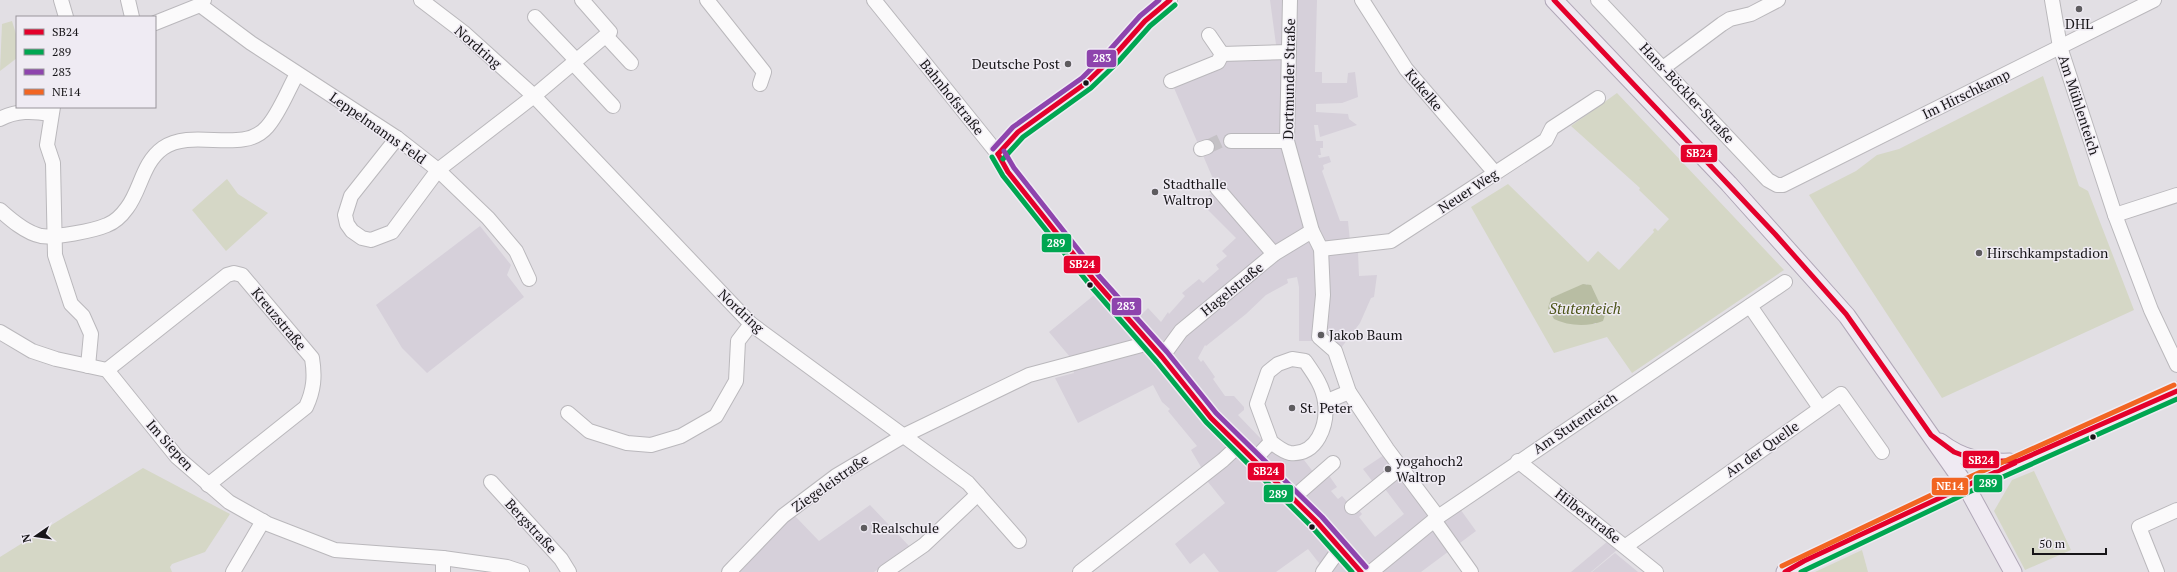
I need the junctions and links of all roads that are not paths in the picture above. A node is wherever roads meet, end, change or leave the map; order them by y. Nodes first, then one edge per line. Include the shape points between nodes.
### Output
1 (61, 0) edge
2 (128, 0) edge
3 (421, 0) edge
4 (582, 0) edge
5 (707, 0) edge
6 (874, 0) edge
7 (1170, 0) edge
8 (1290, 0) edge
9 (1362, 0) edge
10 (1554, 0) edge
11 (1598, 0) edge
12 (1778, 0) edge
13 (2052, 0) edge
14 (2154, 0) edge
15 (202, 3) edge
16 (66, 16) edge
17 (132, 16) edge
18 (535, 18) dead end
19 (156, 23) edge
20 (1209, 35) dead end
21 (606, 36) junction
22 (2060, 46) junction
23 (1289, 52) junction
24 (1222, 54) junction
25 (574, 62) junction
26 (631, 63) dead end
27 (1663, 68) junction
28 (298, 74) junction
29 (1171, 81) dead end
30 (760, 84) dead end
31 (534, 96) junction
32 (1598, 98) dead end
33 (613, 106) dead end
34 (52, 111) edge
35 (0, 119) edge
36 (397, 138) junction
37 (1231, 141) tunnel mouth
38 (1287, 141) junction
39 (998, 154) junction
40 (438, 170) junction
41 (1495, 173) junction
42 (1777, 185) joint
43 (1217, 188) dead end
44 (2177, 195) edge
45 (0, 210) edge
46 (2114, 215) junction
47 (1312, 230) junction
48 (55, 235) junction
49 (1321, 249) junction
50 (1274, 254) junction
51 (529, 279) dead end
52 (1785, 282) dead end
53 (1750, 306) junction
54 (751, 324) junction
55 (0, 332) edge
56 (1149, 344) junction
57 (1162, 357) junction
58 (2177, 365) edge
59 (88, 366) junction
60 (107, 370) junction
61 (1347, 386) junction
62 (2177, 391) edge
63 (1325, 402) junction
64 (1820, 408) junction
65 (568, 413) dead end
66 (905, 435) junction
67 (1932, 436) junction
68 (1271, 442) junction
69 (1238, 446) junction
70 (1882, 452) dead end
71 (1253, 461) junction
72 (1518, 461) junction
73 (2018, 461) junction
74 (1333, 463) dead end
75 (1400, 468) junction
76 (491, 482) dead end
77 (208, 485) junction
78 (1966, 486) junction
79 (978, 494) junction
80 (1293, 498) junction
81 (1352, 508) dead end
82 (2177, 510) edge
83 (1436, 518) junction
84 (263, 521) junction
85 (1020, 541) dead end
86 (1626, 546) junction
87 (1341, 547) junction
88 (443, 558) junction
89 (233, 572) edge
90 (443, 572) edge
91 (522, 572) edge
92 (568, 572) edge
93 (729, 572) edge
94 (885, 572) edge
95 (1080, 572) edge
96 (1323, 572) edge
97 (1362, 572) edge
98 (1371, 572) edge
99 (1471, 572) edge
100 (1656, 572) edge
101 (1785, 572) edge
102 (2013, 572) edge
103 (2158, 572) edge

1 - 16 street
2 - 17 street
3 - 31 street, Nordring via 463,32
4 - 21 street via 610,32
5 - 30 street via 764,72
6 - 39 street, Bahnhofstraße
7 - 39 street via 1086,83 1018,132
8 - 23 street, Dortmunder Straße
9 - 41 street, Kukelke via 1406,69
10 - 67 main road via 1738,194 1847,316
11 - 27 street, Hans-Böckler-Straße
12 - 27 street via 1751,14 1730,19
13 - 22 street, Am Mühlenteich
14 - 22 street, Im Hirschkamp
15 - 19 street
15 - 28 street, Leppelmanns Feld via 251,44
18 - 25 street
20 - 24 street
21 - 25 street
21 - 26 street
22 - 42 street, Im Hirschkamp via 1788,184
22 - 46 street, Am Mühlenteich
23 - 24 street
23 - 38 street, Dortmunder Straße
24 - 29 street via 1218,62
25 - 31 street
25 - 33 street
27 - 42 street, Hans-Böckler-Straße via 1768,180
28 - 36 street, Leppelmanns Feld
28 - 48 street via 266,128 250,138 232,141 191,139 163,148 147,167 129,206 119,218 106,226
31 - 40 street
31 - 54 street, Nordring
32 - 41 street, Neuer Weg via 1552,128 1546,140
34 - 35 street via 21,112
34 - 48 street via 47,145 53,164
36 - 40 street, Leppelmanns Feld
36 - 40 street via 351,196 345,215 352,231 362,238 371,240 392,232
37 - 38 street
38 - 47 street, Dortmunder Straße
39 - 56 street, Bahnhofstraße via 1008,172
40 - 51 street, Leppelmanns Feld via 488,218 516,251
41 - 49 street, Neuer Weg via 1391,241
43 - 50 street
44 - 46 street
45 - 48 street via 13,222 40,236
46 - 58 street, Am Mühlenteich via 2151,310
47 - 49 street, Dortmunder Straße
47 - 50 street, Hagelstraße
48 - 59 street via 55,255 71,304 83,316 90,334
49 - 61 street via 1323,295 1318,337 1335,351
50 - 57 street, Hagelstraße via 1181,331
52 - 53 street, Am Stutenteich
53 - 64 street
53 - 72 street, Am Stutenteich
54 - 65 street via 738,341 736,381 716,416 681,436 651,445 627,443 589,431
54 - 66 street, Nordring
55 - 59 street via 32,351
56 - 57 street, Bahnhofstraße
56 - 66 street, Ziegeleistraße via 1029,375
57 - 69 street, Bahnhofstraße via 1211,418
59 - 60 street
60 - 77 street, Im Siepen via 177,457
60 - 77 street, Kreuzstraße via 227,275 242,275 312,358 313,392 306,407
61 - 63 street
61 - 75 street
62 - 73 main road
63 - 68 street via 1322,431 1316,442 1300,453 1288,453
63 - 68 street via 1318,379 1305,361 1292,359 1278,364 1268,372 1257,404
64 - 70 street, An der Quelle via 1841,394
64 - 86 street, An der Quelle
66 - 79 street, Nordring via 968,483
66 - 93 street, Ziegeleistraße via 836,476 783,516
67 - 73 main road via 1952,452 1969,459 1992,463
67 - 78 main road
68 - 71 street
69 - 71 street, Bahnhofstraße
69 - 95 street
71 - 80 street, Bahnhofstraße
72 - 83 street, Am Stutenteich
72 - 86 street, Hilberstraße
73 - 78 main road
74 - 80 street
75 - 81 street
75 - 83 street
76 - 92 street, Bergstraße via 561,559
77 - 84 street, Im Siepen via 229,502
78 - 101 main road
78 - 102 main road
79 - 85 street, Nordring
79 - 94 street via 924,545
80 - 87 street, Bahnhofstraße
82 - 103 street via 2139,527
83 - 98 street, Am Stutenteich
83 - 99 street
84 - 88 street, Im Siepen via 335,550
84 - 89 street
86 - 100 street, Hilberstraße
87 - 96 street
87 - 97 street, Bahnhofstraße
88 - 90 street
88 - 91 street, Im Siepen via 507,567

